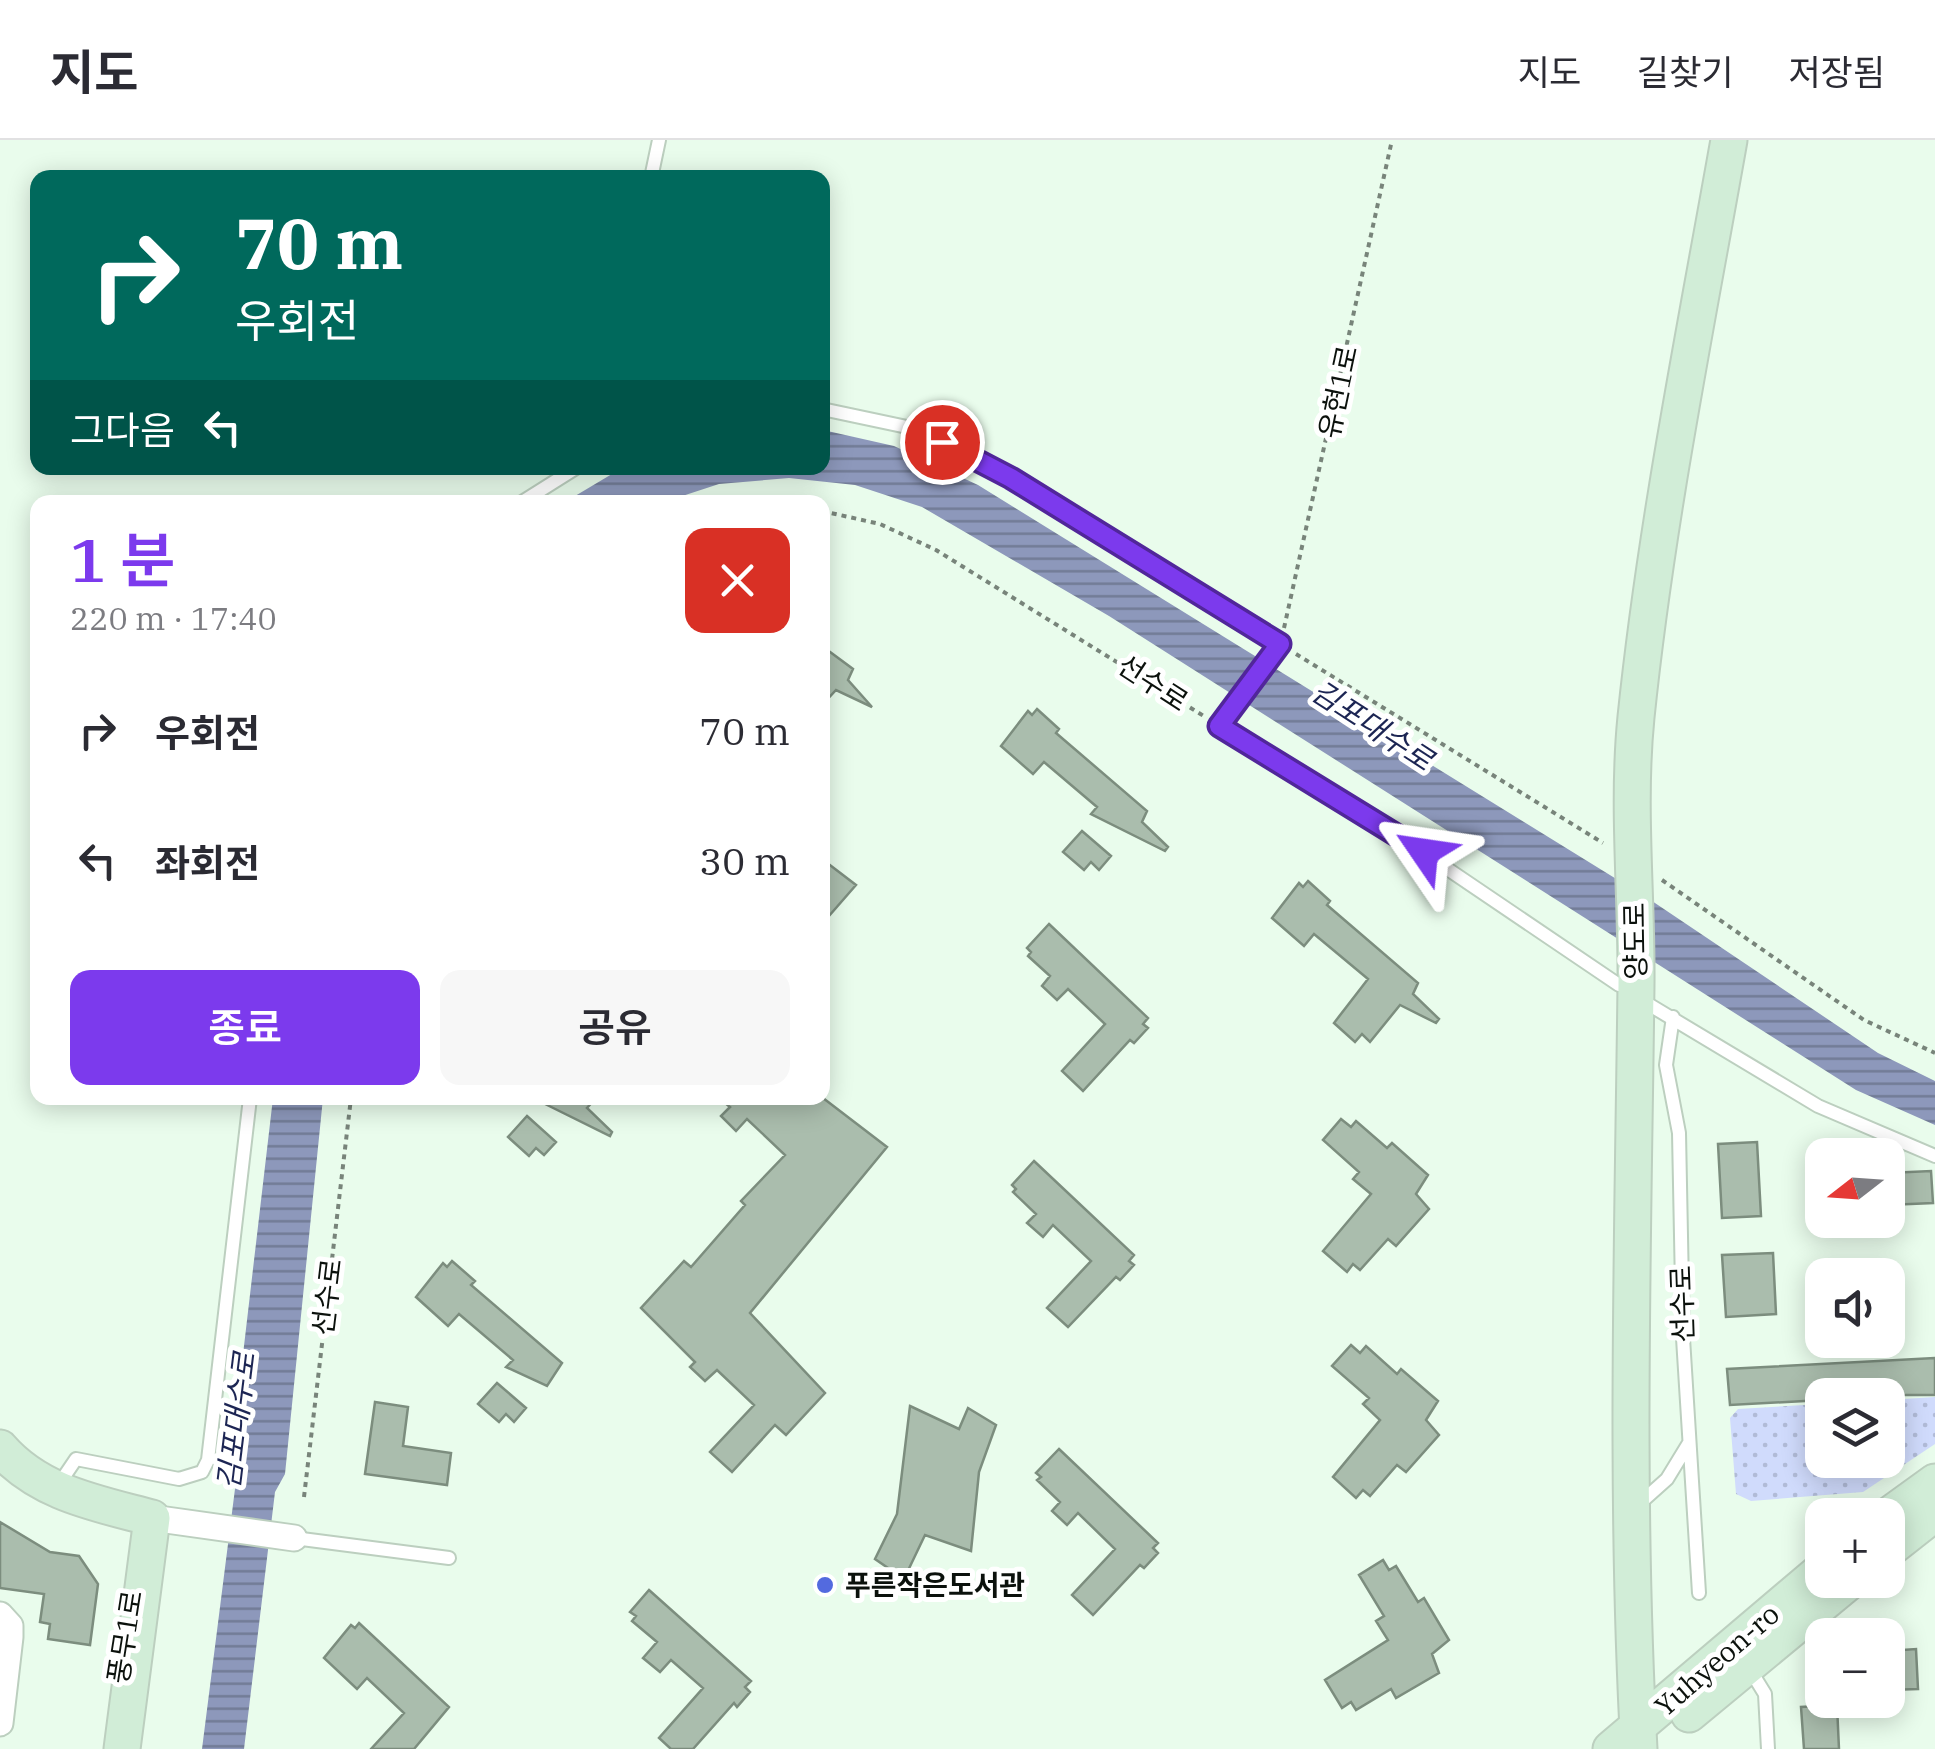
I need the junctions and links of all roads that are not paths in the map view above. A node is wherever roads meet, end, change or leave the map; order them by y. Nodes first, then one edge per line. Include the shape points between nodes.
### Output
1 (659, 140) edge
2 (1717, 140) edge
3 (1730, 140) edge
4 (653, 170) edge
5 (830, 411) edge
6 (565, 475) edge
7 (533, 495) edge
8 (1626, 868) junction
9 (1627, 986) junction
10 (1673, 1017) junction
11 (249, 1105) edge
12 (1935, 1156) edge
13 (1690, 1440) junction
14 (0, 1448) edge
15 (0, 1464) edge
16 (1935, 1482) edge
17 (55, 1490) junction
18 (1905, 1504) edge
19 (1633, 1509) junction
20 (1935, 1514) edge
21 (151, 1522) junction
22 (1905, 1537) edge
23 (294, 1538) joint
24 (449, 1558) dead end
25 (1805, 1585) edge
26 (1698, 1593) dead end
27 (1828, 1598) edge
28 (0, 1614) edge
29 (1747, 1666) junction
30 (0, 1723) edge
31 (1628, 1745) edge
32 (110, 1749) edge
33 (122, 1749) edge
34 (1768, 1749) edge

1 - 4 lane
2 - 8 street, 양도로 via 1637,618 1619,776
3 - 8 street, 양도로 via 1643,662
5 - 9 lane, 선수로 via 907,428 982,460 1280,644 1219,726
6 - 7 lane
8 - 9 street, 양도로
9 - 10 lane, 선수로
9 - 19 street, 양도로
9 - 31 street, 양도로
10 - 12 lane, 선수로 via 1818,1106
10 - 13 lane, 선수로 via 1666,1065 1680,1133
11 - 17 lane via 202,1472 179,1479 76,1458
13 - 19 lane via 1667,1478
13 - 26 lane, 선수로
14 - 17 street
15 - 21 street via 50,1500
16 - 18 street
17 - 21 street
19 - 31 street, 양도로
20 - 22 street
21 - 23 street
21 - 32 street, 풍무1로 via 136,1568
21 - 33 street, 풍무1로
23 - 24 lane
25 - 31 street, Yuhyeon-ro
27 - 29 street
28 - 30 street via 10,1637
29 - 31 street
29 - 34 lane via 1765,1694

